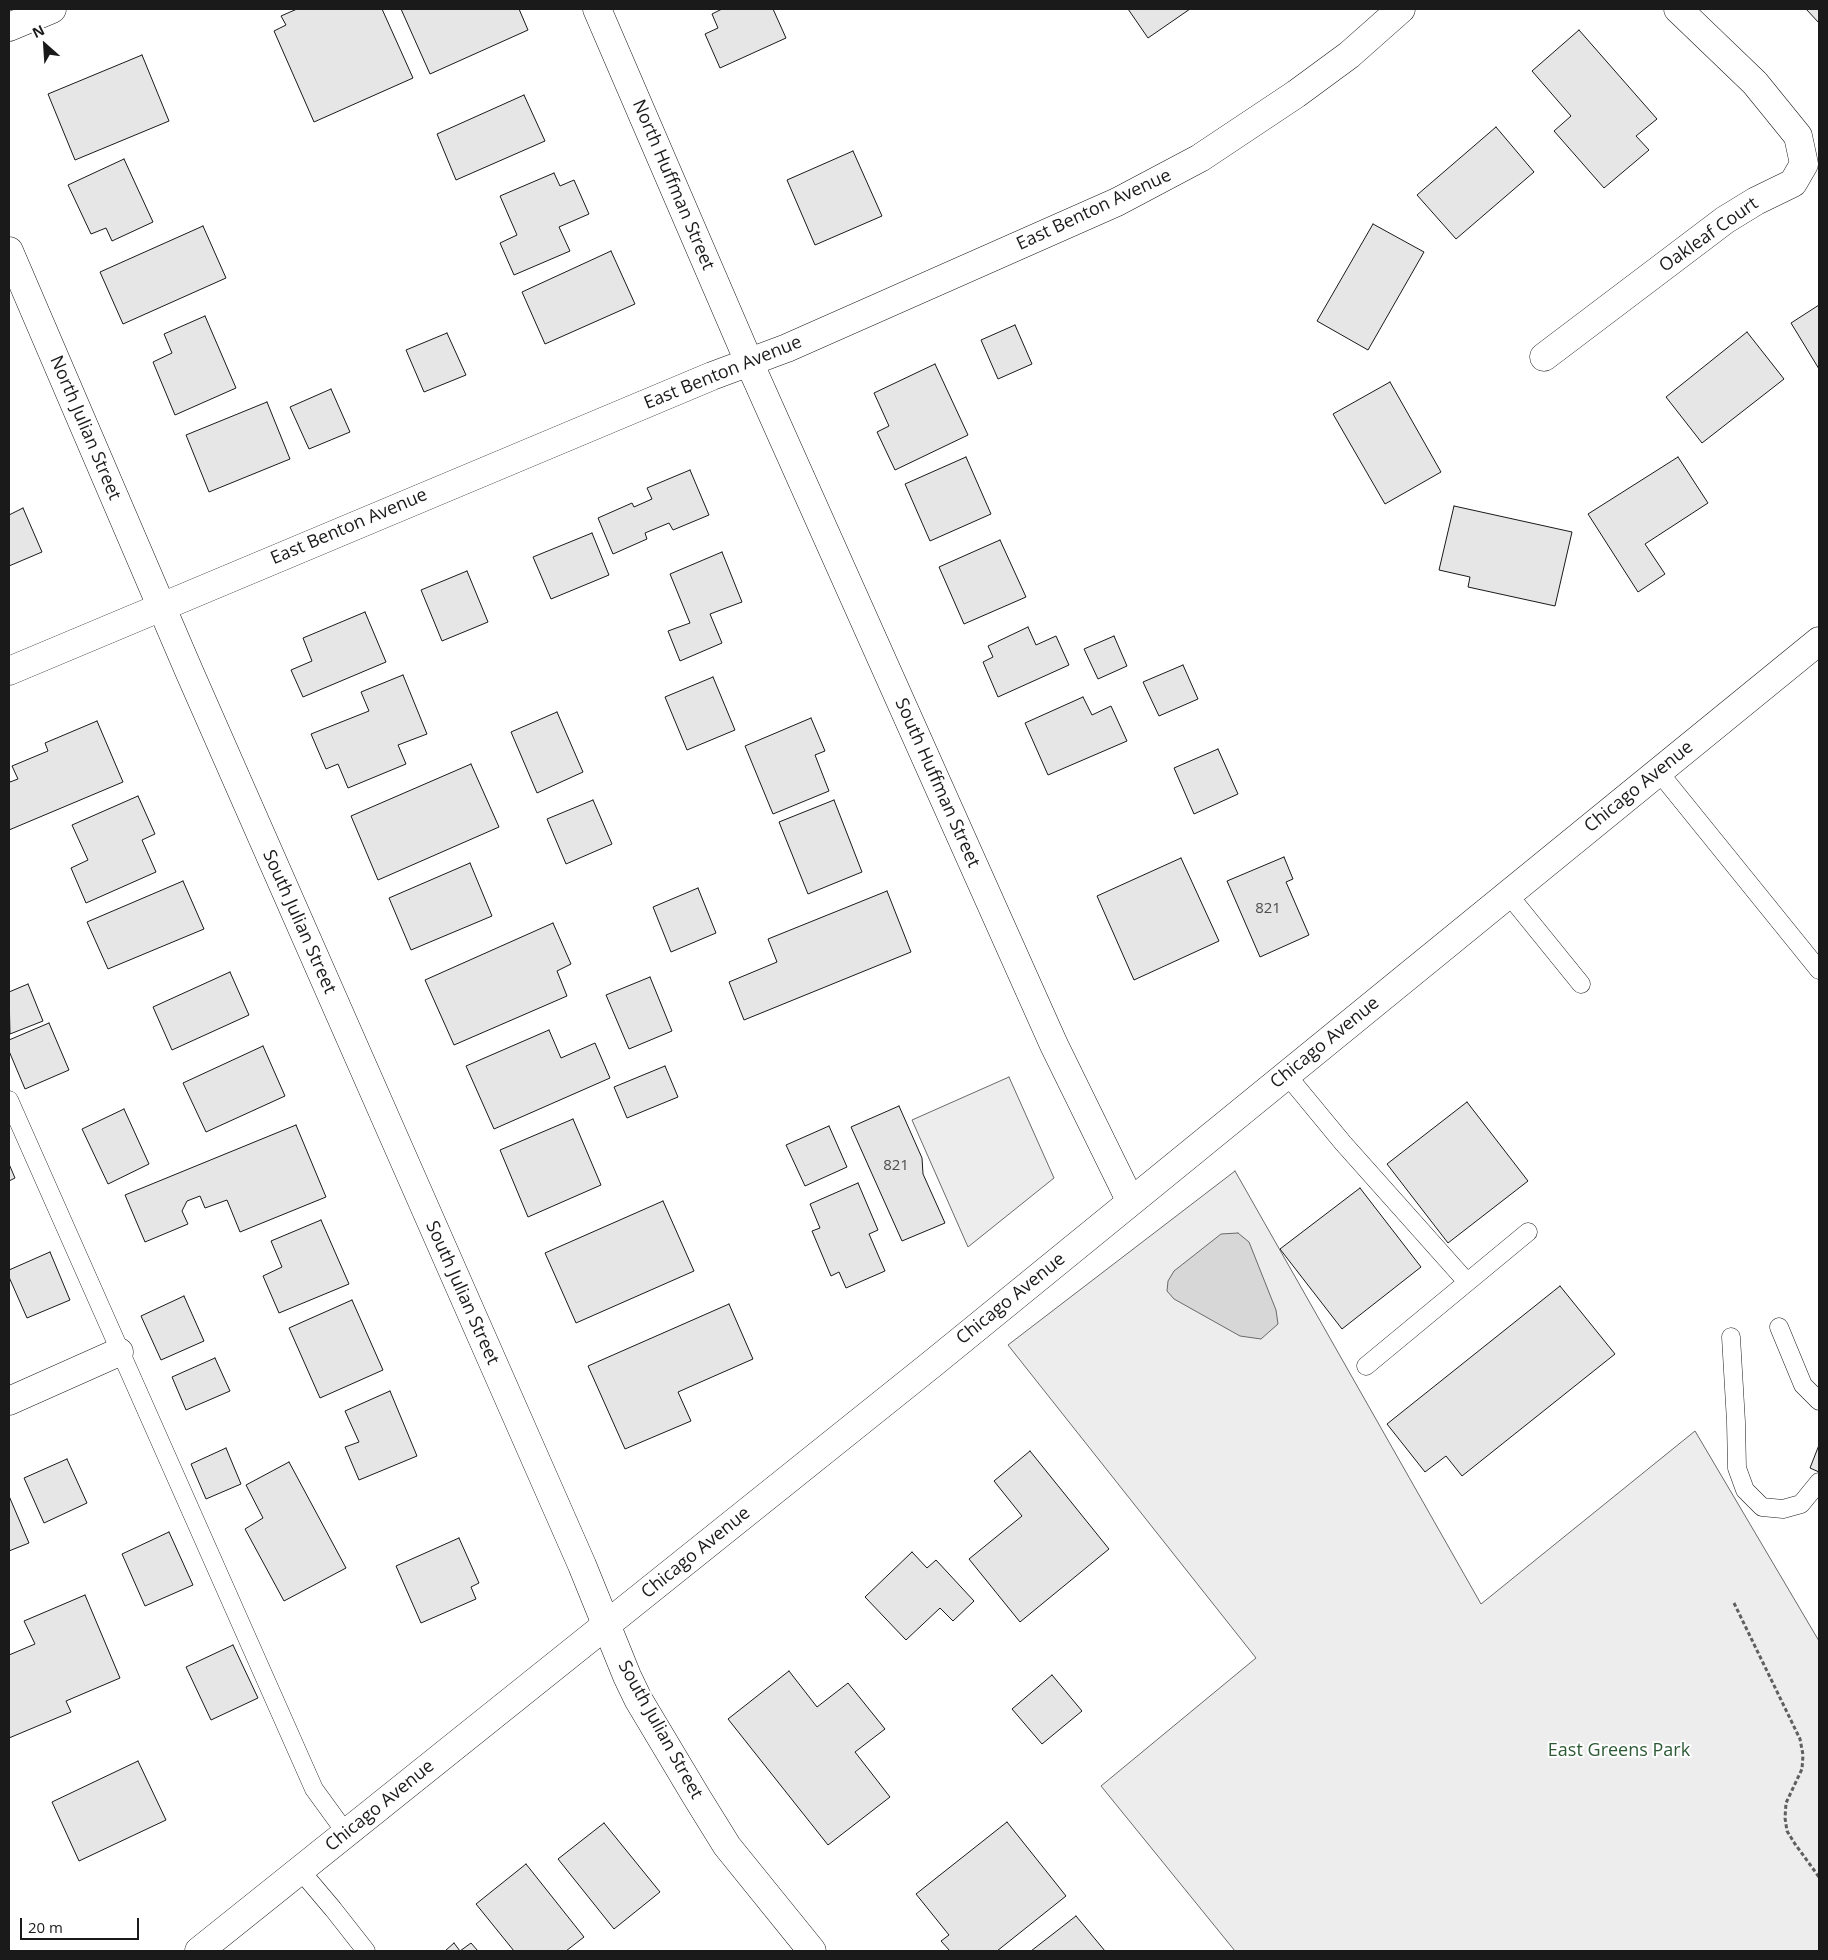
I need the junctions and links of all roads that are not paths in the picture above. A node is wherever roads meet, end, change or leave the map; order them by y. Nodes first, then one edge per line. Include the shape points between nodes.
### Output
1 (52, 9) edge
2 (597, 9) edge
3 (1401, 9) edge
4 (1678, 9) edge
5 (9, 27) edge
6 (9, 251) edge
7 (1544, 357) dead end
8 (749, 362) junction
9 (161, 606) junction
10 (1819, 641) edge
11 (9, 671) edge
12 (1658, 771) junction
13 (1508, 894) junction
14 (1819, 970) edge
15 (1581, 984) dead end
16 (1286, 1074) junction
17 (9, 1100) edge
18 (1130, 1200) junction
19 (1528, 1232) dead end
20 (1467, 1282) junction
21 (1779, 1327) dead end
22 (1732, 1337) dead end
23 (119, 1352) junction
24 (1366, 1366) dead end
25 (9, 1401) edge
26 (1819, 1401) edge
27 (1819, 1482) edge
28 (606, 1626) junction
29 (346, 1833) junction
30 (300, 1870) junction
31 (199, 1951) edge
32 (366, 1951) edge
33 (812, 1951) edge

1 - 5 street
2 - 8 street, North Huffman Street
3 - 8 street, East Benton Avenue via 1350,54 1200,158 1099,210
4 - 7 street, Oakleaf Court via 1755,83 1798,136 1804,164 1792,183 1725,220
6 - 9 street, North Julian Street
8 - 9 street, East Benton Avenue
8 - 18 street, South Huffman Street via 1054,1045
9 - 11 street, East Benton Avenue
9 - 28 street, South Julian Street
10 - 12 street, Chicago Avenue
12 - 13 street, Chicago Avenue
12 - 14 lane
13 - 15 lane
13 - 16 street, Chicago Avenue
16 - 18 street, Chicago Avenue
16 - 20 lane
17 - 23 lane
18 - 28 street, Chicago Avenue
19 - 20 lane
20 - 24 lane
21 - 26 lane via 1803,1385
22 - 27 lane via 1737,1468 1745,1490 1762,1507 1783,1509 1801,1504
23 - 25 street
23 - 29 lane via 314,1789
28 - 29 street, Chicago Avenue
28 - 33 street, South Julian Street via 638,1699 727,1846
29 - 30 street, Chicago Avenue
30 - 31 street, Chicago Avenue
30 - 32 lane

